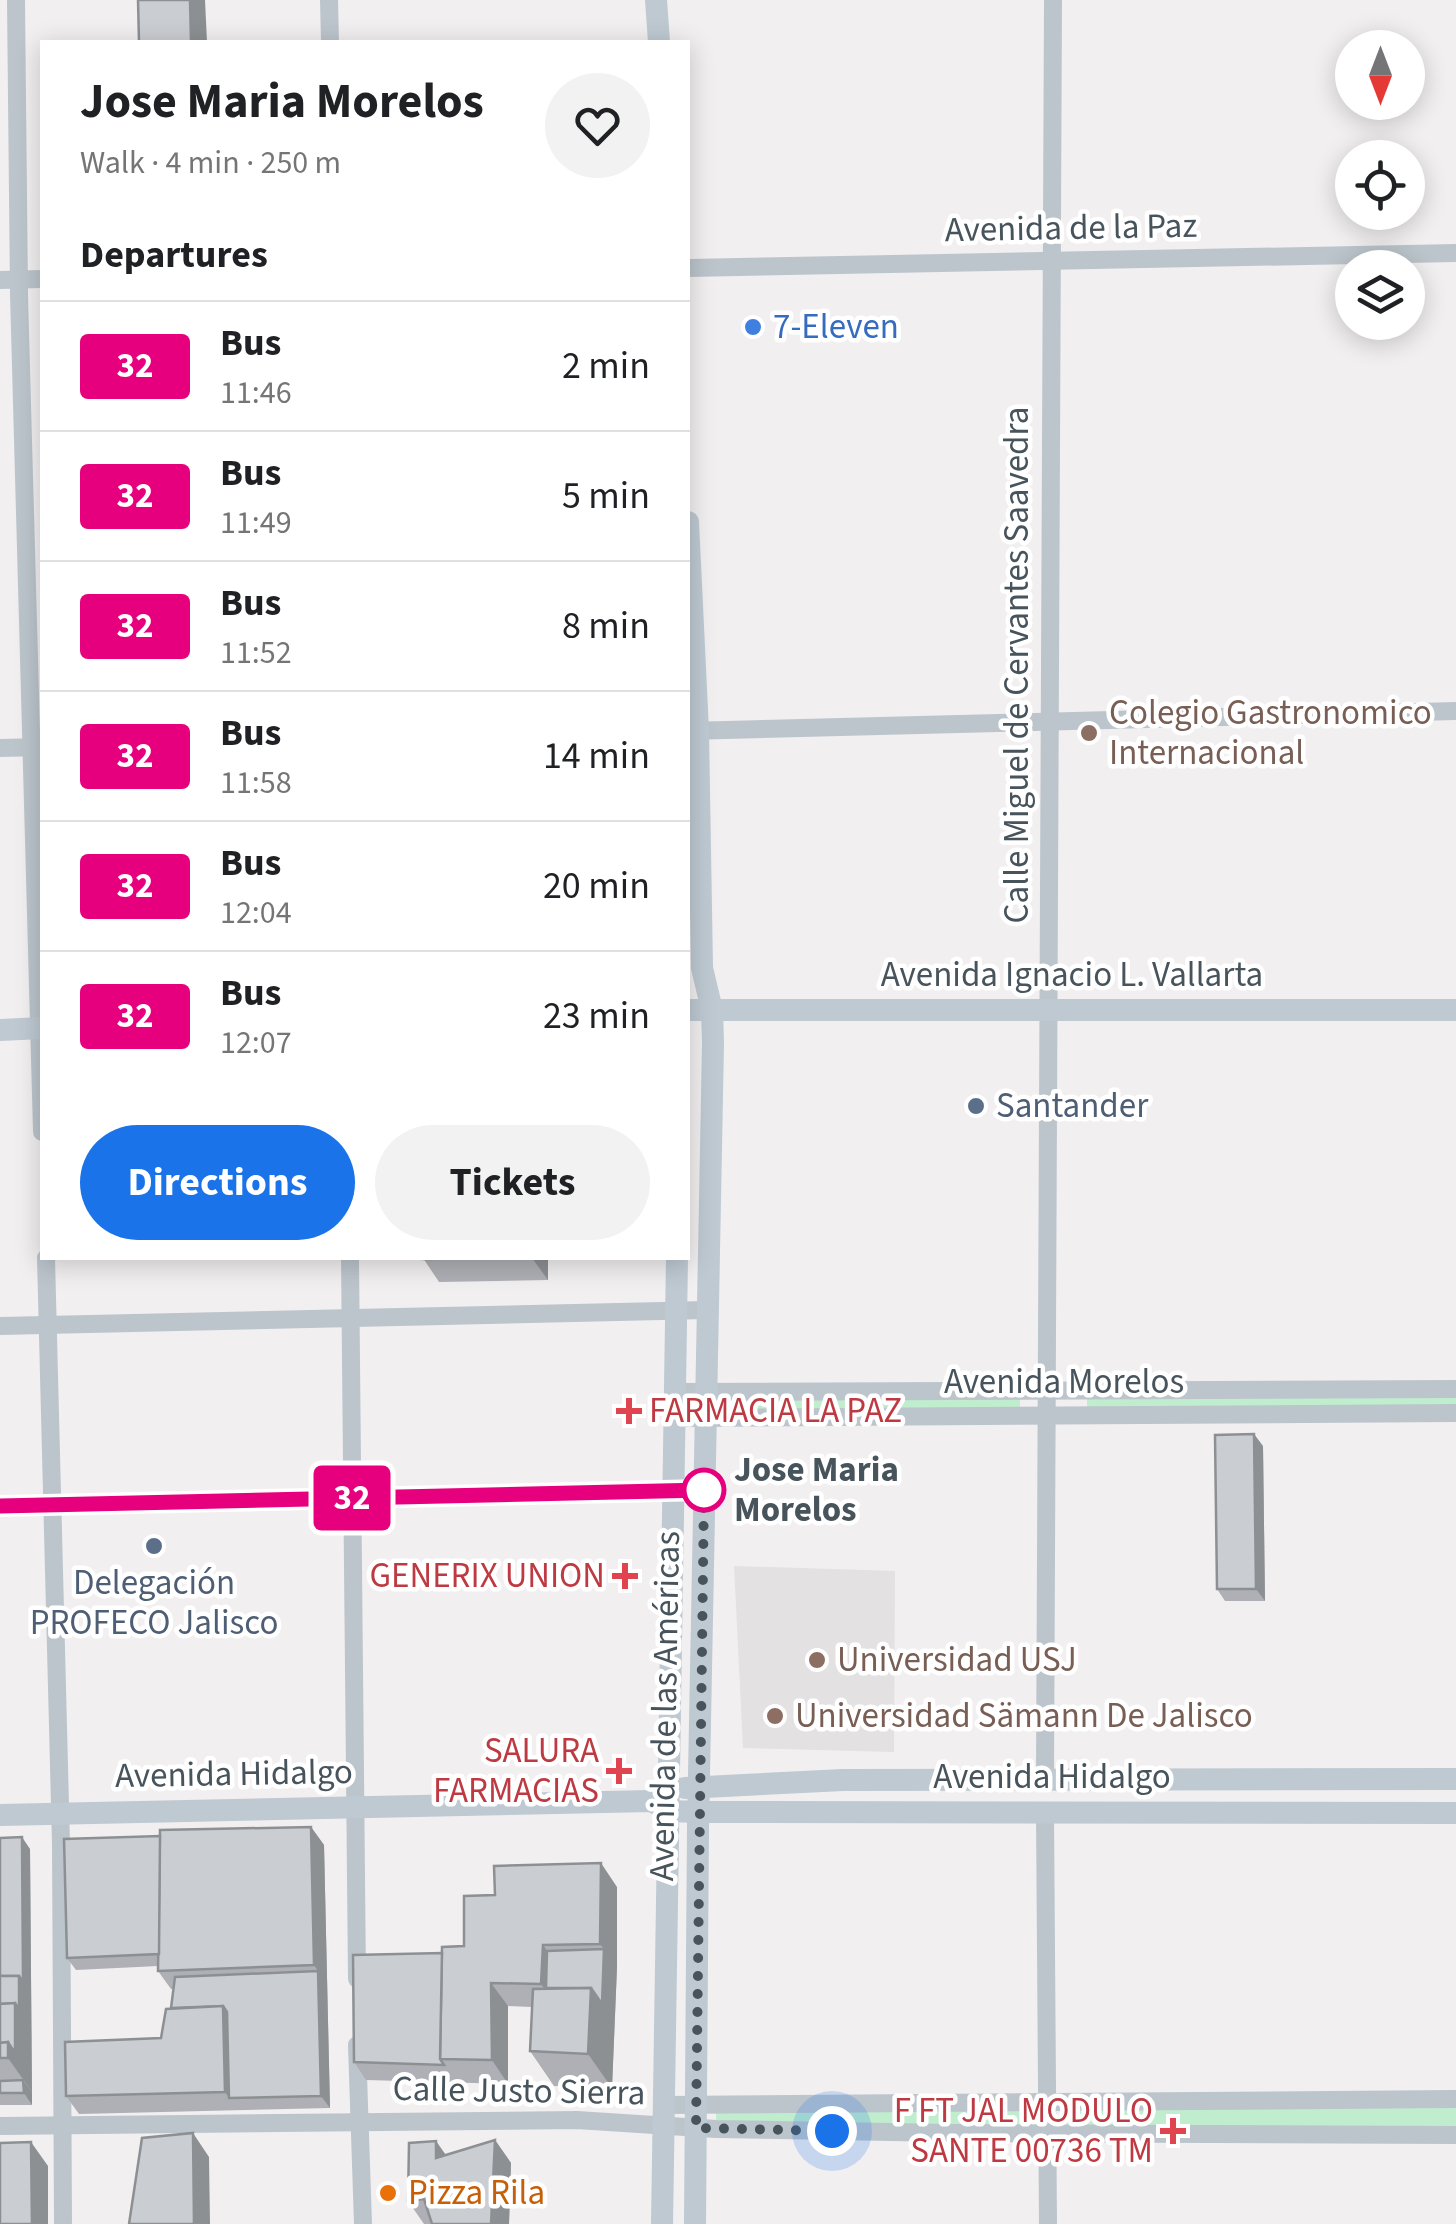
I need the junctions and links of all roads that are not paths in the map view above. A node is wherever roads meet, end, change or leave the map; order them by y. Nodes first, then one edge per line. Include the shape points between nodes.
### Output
1 (16, 0) edge
2 (330, 0) edge
3 (656, 0) edge
4 (1053, 0) edge
5 (330, 40) edge
6 (659, 40) edge
7 (1456, 253) edge
8 (1052, 261) junction
9 (690, 268) edge
10 (40, 279) edge
11 (0, 280) edge
12 (20, 280) junction
13 (690, 606) edge
14 (1456, 711) edge
15 (1050, 722) junction
16 (693, 731) edge
17 (36, 747) edge
18 (0, 748) edge
19 (702, 968) junction
20 (40, 972) edge
21 (690, 1001) edge
22 (690, 1006) edge
23 (712, 1010) junction
24 (1048, 1010) junction
25 (1456, 1010) edge
26 (40, 1028) edge
27 (0, 1030) edge
28 (46, 1260) edge
29 (350, 1260) edge
30 (677, 1260) edge
31 (676, 1310) junction
32 (706, 1310) junction
33 (350, 1318) junction
34 (48, 1324) junction
35 (0, 1326) edge
36 (1456, 1388) edge
37 (1045, 1391) junction
38 (674, 1392) junction
39 (704, 1392) junction
40 (1045, 1414) junction
41 (1456, 1414) edge
42 (673, 1418) junction
43 (704, 1418) junction
44 (704, 1490) junction
45 (671, 1491) junction
46 (350, 1498) junction
47 (51, 1505) junction
48 (0, 1506) edge
49 (1045, 1779) junction
50 (1456, 1780) edge
51 (699, 1788) junction
52 (663, 1800) junction
53 (356, 1806) junction
54 (698, 1812) junction
55 (1045, 1812) junction
56 (1456, 1813) edge
57 (60, 1814) junction
58 (0, 1815) edge
59 (356, 2003) edge
60 (357, 2022) edge
61 (1456, 2099) edge
62 (1047, 2102) junction
63 (664, 2116) junction
64 (696, 2117) junction
65 (357, 2121) junction
66 (64, 2124) junction
67 (0, 2126) edge
68 (1047, 2135) junction
69 (1456, 2135) edge
70 (63, 2224) edge
71 (363, 2224) edge
72 (662, 2224) edge
73 (696, 2224) edge
74 (1048, 2224) edge

1 - 12 street
2 - 5 street
3 - 6 main road
4 - 8 street, Calle Miguel de Cervantes Saavedra
7 - 8 street, Avenida de la Paz
8 - 9 street, Avenida de la Paz
8 - 15 street, Calle Miguel de Cervantes Saavedra
10 - 12 street
11 - 12 street
12 - 17 street
13 - 16 main road
14 - 15 street
15 - 16 street
15 - 24 street, Calle Miguel de Cervantes Saavedra
16 - 19 main road
17 - 18 street
17 - 20 street
19 - 21 main road
19 - 23 main road, Avenida de las Américas
22 - 23 main road, Avenida Ignacio L. Vallarta
23 - 24 main road, Avenida Ignacio L. Vallarta
23 - 32 main road, Avenida de las Américas
24 - 25 main road, Avenida Ignacio L. Vallarta
24 - 37 street, Calle Miguel de Cervantes Saavedra
26 - 27 main road
28 - 34 street
29 - 33 street
30 - 31 main road, Avenida de las Américas
31 - 32 street
31 - 33 street
31 - 38 main road, Avenida de las Américas
32 - 39 main road, Avenida de las Américas
33 - 34 street
33 - 46 street
34 - 35 street
34 - 47 street
36 - 37 street, Avenida Morelos
37 - 39 street, Avenida Morelos
37 - 40 street, Calle Miguel de Cervantes Saavedra
38 - 39 street, Avenida Morelos
38 - 42 main road, Avenida de las Américas
39 - 43 main road, Avenida de las Américas
40 - 41 street, Avenida Morelos
40 - 43 street, Avenida Morelos
40 - 49 street, Calle Miguel de Cervantes Saavedra
42 - 43 street, Avenida Morelos
42 - 45 main road, Avenida de las Américas
43 - 44 main road, Avenida de las Américas
44 - 45 street
44 - 51 main road, Avenida de las Américas
45 - 46 street
45 - 52 main road, Avenida de las Américas
46 - 47 street
46 - 53 street
47 - 48 street
47 - 57 street
49 - 50 main road, Avenida Hidalgo
49 - 51 main road, Avenida Hidalgo
51 - 52 main road, Avenida Hidalgo
51 - 54 main road, Avenida de las Américas
52 - 53 main road, Avenida Hidalgo
52 - 54 main road, Avenida Hidalgo
52 - 63 main road, Avenida de las Américas
53 - 57 main road, Avenida Hidalgo
53 - 59 street
54 - 55 main road, Avenida Hidalgo
54 - 64 main road, Avenida de las Américas
55 - 56 main road, Avenida Hidalgo
55 - 62 street
57 - 58 main road, Avenida Hidalgo
57 - 66 street
60 - 65 street
61 - 62 street, Calle Justo Sierra
62 - 64 street, Calle Justo Sierra
62 - 68 street
63 - 64 street, Calle Justo Sierra
63 - 65 street, Calle Justo Sierra
63 - 72 main road, Avenida de las Américas
64 - 68 street, Calle Justo Sierra
64 - 73 main road, Avenida de las Américas
65 - 66 street, Calle Justo Sierra
65 - 71 street
66 - 67 street, Calle Justo Sierra
66 - 70 street
68 - 69 street, Calle Justo Sierra
68 - 74 street

